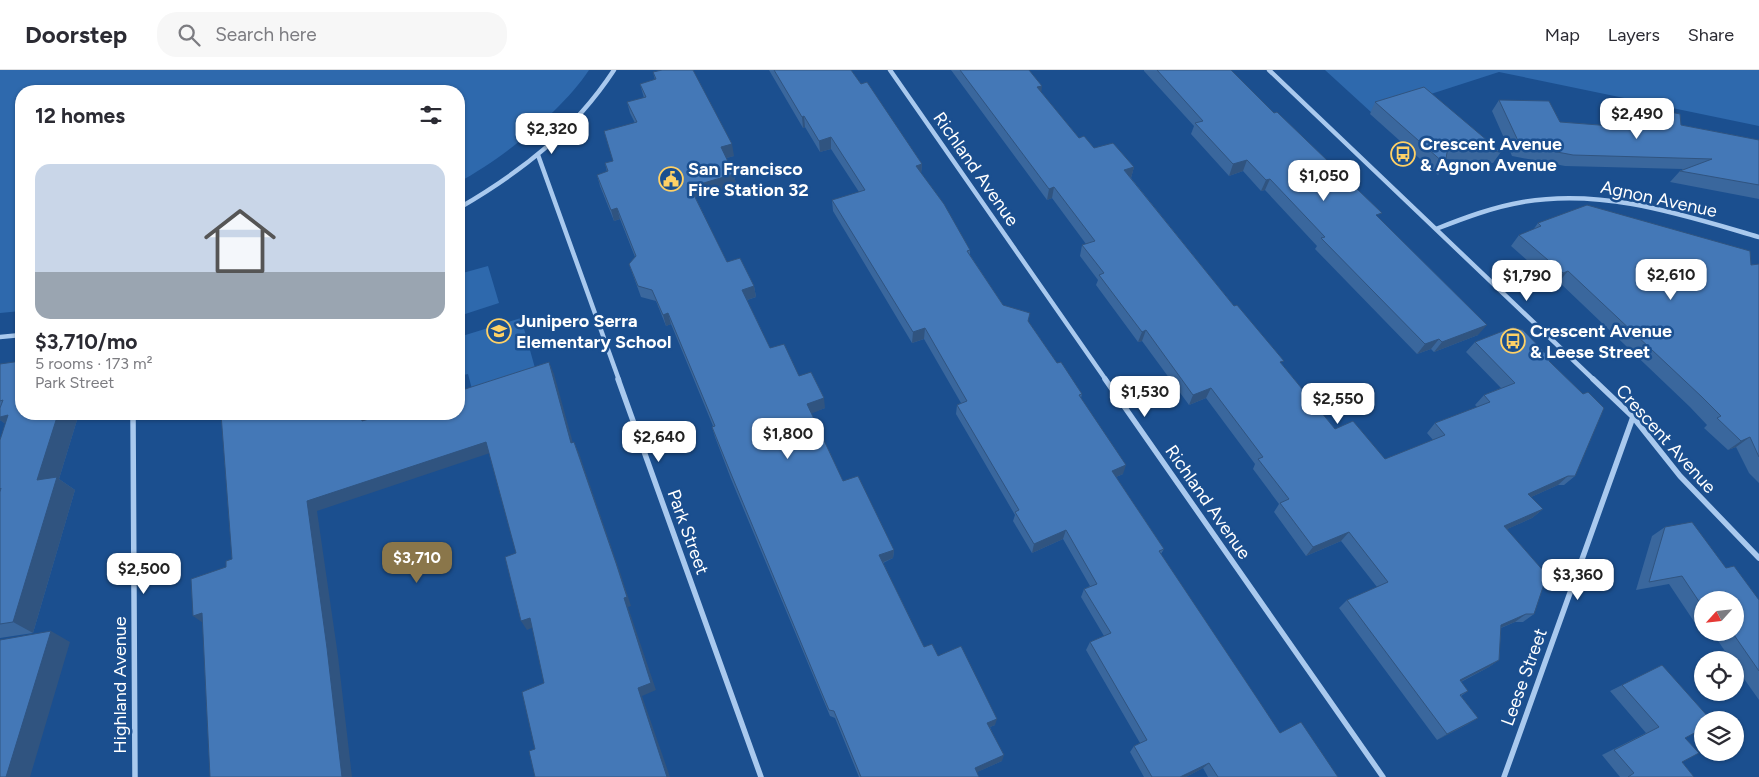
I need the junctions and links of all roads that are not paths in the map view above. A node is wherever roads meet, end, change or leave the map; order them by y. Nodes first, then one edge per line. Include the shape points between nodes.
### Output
1 (614, 70) edge
2 (890, 70) edge
3 (1269, 70) edge
4 (538, 155) junction
5 (465, 205) edge
6 (1436, 229) junction
7 (1759, 237) edge
8 (15, 336) edge
9 (0, 337) edge
10 (1633, 417) junction
11 (133, 420) edge
12 (1759, 558) edge
13 (136, 777) edge
14 (761, 777) edge
15 (1383, 777) edge
16 (1504, 777) edge

1 - 4 street via 578,119
2 - 15 street, Richland Avenue
3 - 6 street, Crescent Avenue
4 - 5 street
4 - 14 street, Park Street
6 - 7 street, Agnon Avenue via 1491,209 1534,200 1574,198 1616,201 1665,211
6 - 10 street, Crescent Avenue
8 - 9 street
10 - 12 street, Crescent Avenue via 1680,476
10 - 16 street, Leese Street
11 - 13 street, Highland Avenue

